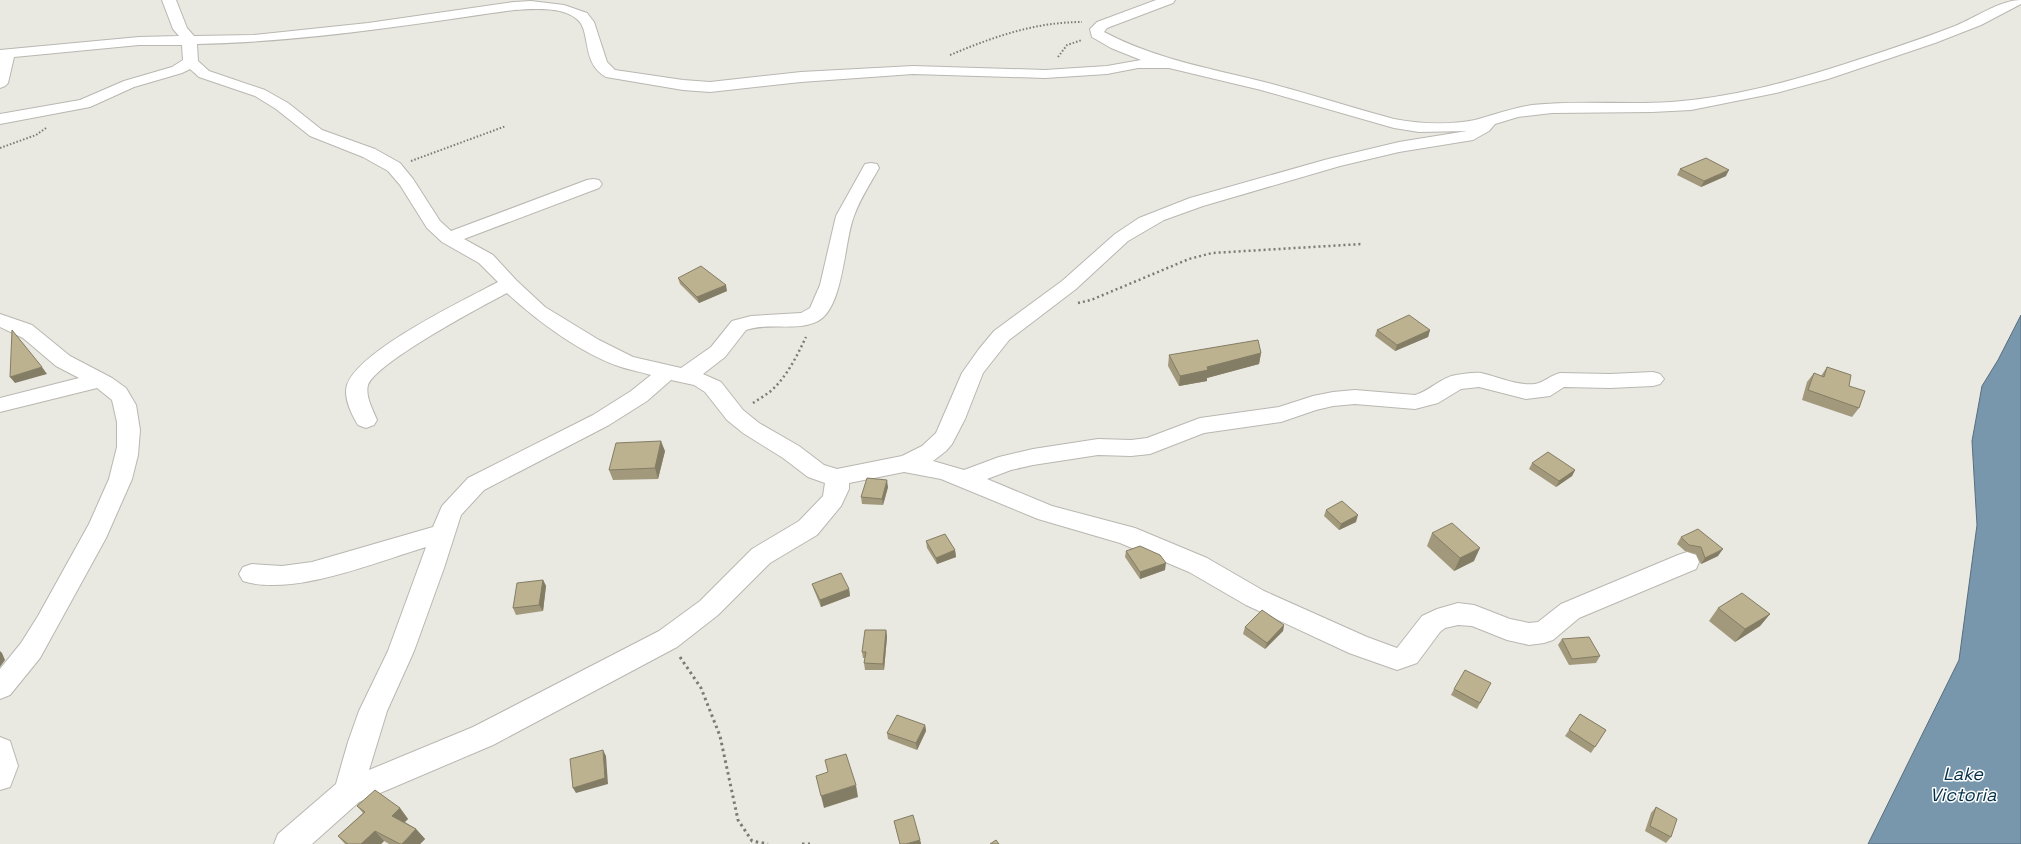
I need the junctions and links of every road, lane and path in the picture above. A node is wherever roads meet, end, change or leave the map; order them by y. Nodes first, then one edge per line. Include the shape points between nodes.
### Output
1 (169, 0) edge
2 (1168, 0) edge
3 (2019, 0) edge
4 (1108, 23) junction
5 (1097, 34) junction
6 (189, 39) junction
7 (3, 53) edge
8 (947, 56) dead end
9 (191, 62) junction
10 (1168, 64) junction
11 (1045, 74) junction
12 (0, 83) edge
13 (0, 119) edge
14 (1489, 121) junction
15 (506, 126) dead end
16 (394, 167) junction
17 (871, 168) dead end
18 (593, 184) dead end
19 (448, 238) junction
20 (1362, 244) dead end
21 (509, 284) junction
22 (1076, 304) dead end
23 (810, 317) junction
24 (0, 320) edge
25 (676, 374) junction
26 (1653, 378) dead end
27 (99, 380) junction
28 (0, 405) edge
29 (735, 415) junction
30 (366, 420) dead end
31 (906, 464) junction
32 (837, 478) junction
33 (963, 479) junction
34 (443, 533) junction
35 (1687, 562) dead end
36 (252, 574) dead end
37 (668, 639) junction
38 (0, 687) edge
39 (0, 750) edge
40 (0, 777) edge
41 (349, 792) junction
42 (290, 844) edge
43 (768, 844) edge
44 (802, 844) edge
45 (810, 844) edge

1 - 6 street via 180,29
2 - 4 street
3 - 14 street via 1964,26 1915,45 1820,77 1747,96 1689,105 1533,109 1506,114
4 - 5 street via 1097,29
4 - 8 path via 1066,22 1027,27
5 - 10 street via 1130,51
5 - 11 path via 1067,45
6 - 7 street
6 - 9 street
6 - 11 street via 254,39 532,5 579,14 586,21 599,63 604,71 615,76 710,87 801,77 913,70
7 - 12 street via 6,65
9 - 13 street via 177,70 129,84 84,104
9 - 16 street via 204,74 260,93 282,106 316,133 369,153
10 - 11 street via 1138,64 1107,70
10 - 14 street via 1416,127 1470,126
14 - 31 street via 1483,130 1469,136 1351,157 1184,206 1121,236 1058,293 1025,315 997,340 970,378 946,434 932,451
15 - 16 path
16 - 19 street via 433,224
17 - 23 street via 845,217 836,264 821,305
18 - 19 street
19 - 21 street via 486,259
20 - 22 path via 1212,253 1189,259
21 - 25 street via 538,311 606,353 627,362
21 - 30 street via 428,330 374,364 363,374 358,385 359,401
23 - 25 street via 742,324 734,330 721,349
23 - 29 path via 806,337 787,371 770,391
24 - 27 street via 25,330 62,360
25 - 29 street via 701,380 713,387
25 - 34 street via 602,420 476,484 450,512
26 - 33 street via 1610,381 1560,380 1542,391 1526,392 1479,380 1456,382 1430,398 1414,402 1355,397 1333,398 1282,414 1200,426 1150,446 1098,447 1033,457 1007,463
27 - 28 street
27 - 38 street via 121,396 127,411 125,461 118,487 94,538 32,647 9,679
29 - 32 street via 816,472
31 - 32 street
31 - 33 street via 945,471
32 - 37 street via 833,500 808,528 762,556 709,608
33 - 35 street via 1046,513 1126,535 1198,565 1255,598 1351,642 1397,659 1408,654 1437,620 1458,614 1474,616 1507,629 1529,634 1544,632 1570,611
34 - 36 street via 312,572 282,576
34 - 41 street via 401,651 373,711
37 - 41 street via 483,736
37 - 43 path via 701,688 720,736 738,820 752,841
39 - 40 street via 4,766
41 - 42 street
44 - 45 path

